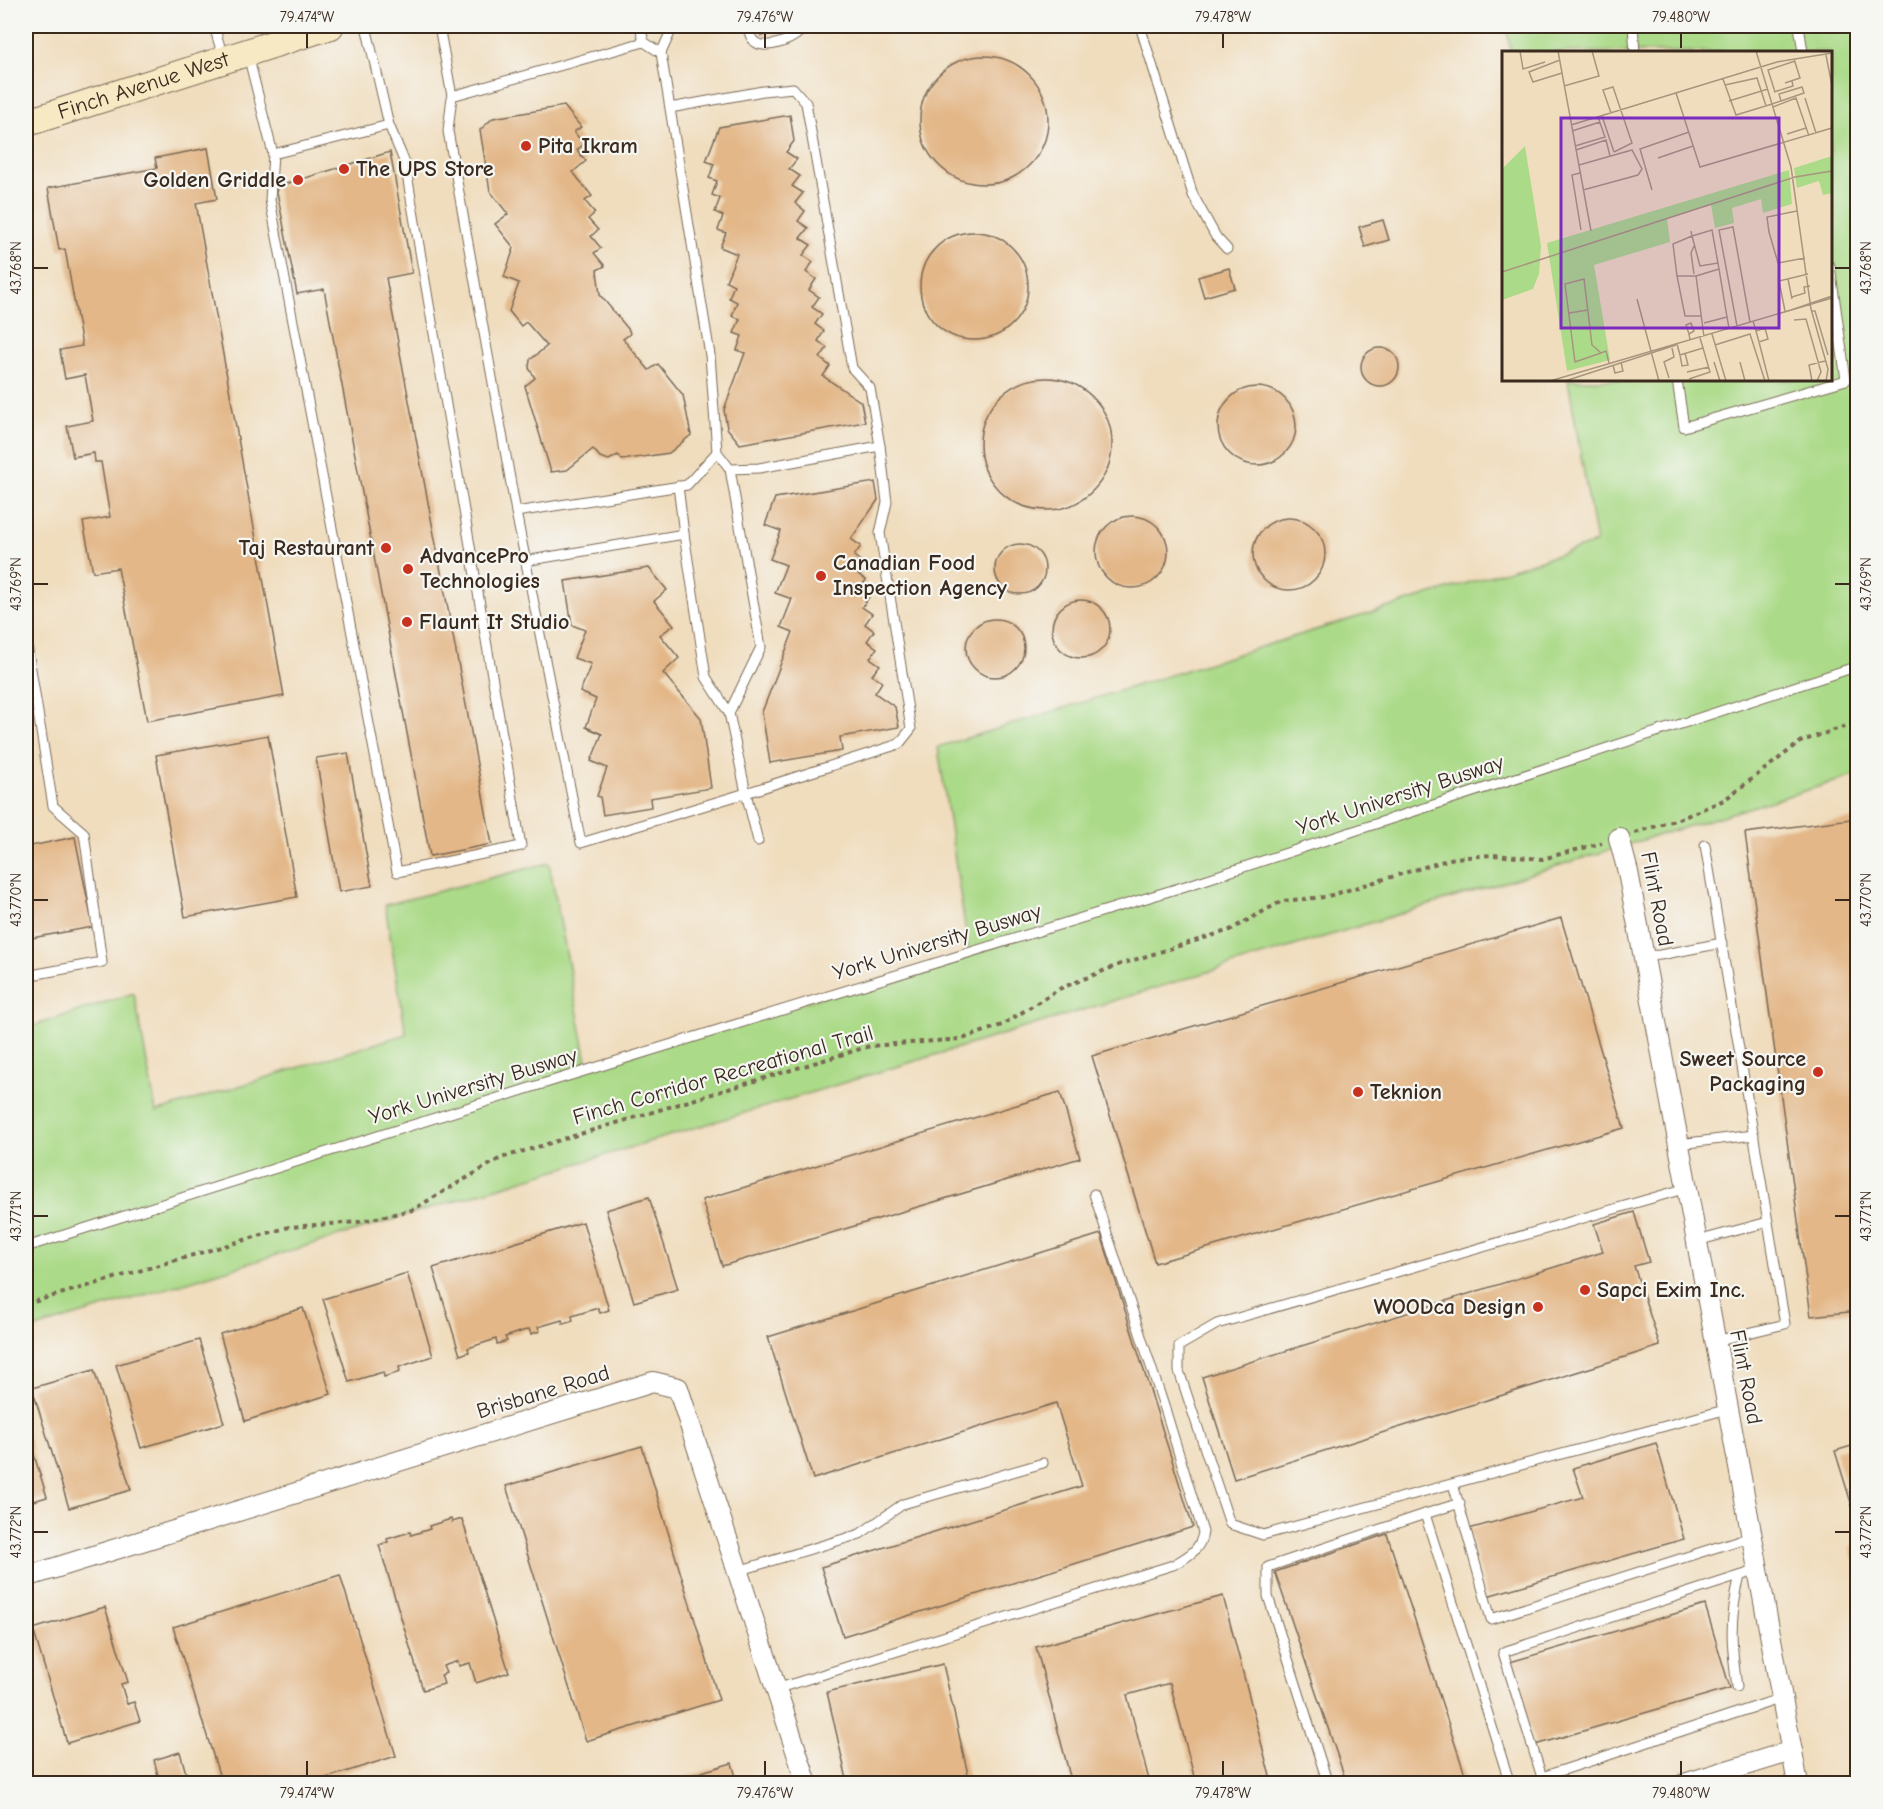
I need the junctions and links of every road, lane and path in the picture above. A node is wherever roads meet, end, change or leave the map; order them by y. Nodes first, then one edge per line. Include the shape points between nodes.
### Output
1 (214, 26) edge
2 (330, 26) edge
3 (366, 26) edge
4 (439, 26) edge
5 (640, 26) edge
6 (668, 26) edge
7 (747, 26) edge
8 (803, 26) edge
9 (1140, 26) edge
10 (1633, 26) edge
11 (1799, 26) edge
12 (644, 42) junction
13 (1635, 51) edge
14 (1803, 51) edge
15 (661, 53) junction
16 (235, 56) junction
17 (452, 96) junction
18 (670, 108) junction
19 (26, 123) edge
20 (389, 125) junction
21 (273, 154) junction
22 (1227, 249) dead end
23 (1832, 280) edge
24 (1677, 381) edge
25 (880, 446) junction
26 (717, 452) junction
27 (730, 469) junction
28 (678, 486) junction
29 (516, 512) junction
30 (684, 534) junction
31 (525, 561) junction
32 (26, 638) edge
33 (1857, 666) edge
34 (729, 713) junction
35 (1857, 722) edge
36 (746, 793) junction
37 (1619, 838) junction
38 (758, 841) dead end
39 (1706, 845) dead end
40 (1722, 943) junction
41 (1643, 956) junction
42 (26, 976) edge
43 (1754, 1135) junction
44 (1679, 1144) junction
45 (1687, 1188) junction
46 (1095, 1194) dead end
47 (1768, 1222) junction
48 (1696, 1241) junction
49 (26, 1247) edge
50 (26, 1304) edge
51 (1715, 1341) junction
52 (1728, 1409) junction
53 (1042, 1463) dead end
54 (1453, 1484) junction
55 (1460, 1503) junction
56 (1425, 1515) junction
57 (1752, 1536) junction
58 (738, 1571) junction
59 (1749, 1573) junction
60 (26, 1577) edge
61 (1737, 1687) dead end
62 (776, 1689) junction
63 (1782, 1698) junction
64 (1792, 1751) junction
65 (1543, 1780) edge
66 (807, 1784) edge
67 (1328, 1784) edge
68 (1510, 1784) edge
69 (1684, 1784) edge
70 (1798, 1784) edge

1 - 16 lane
2 - 16 main road, Finch Avenue West via 280,37
3 - 20 lane
4 - 17 lane
5 - 12 lane
6 - 15 lane via 670,33
7 - 8 lane via 753,41 767,46 795,37
9 - 22 lane via 1193,195
10 - 13 lane
11 - 14 lane
12 - 15 lane
12 - 17 lane
15 - 18 lane
16 - 19 main road, Finch Avenue West
16 - 21 lane
17 - 29 lane via 448,131
18 - 25 lane via 793,88 806,103 852,368 870,388
18 - 26 lane via 710,355
20 - 21 lane
20 - 21 lane via 405,163 521,846 397,872 270,200
23 - 24 lane via 1846,380 1684,427
25 - 27 lane via 759,468
25 - 36 lane via 887,502 880,533 911,729 899,744
26 - 27 lane
26 - 28 lane via 687,485
27 - 34 lane via 761,647
28 - 29 lane
28 - 30 lane
29 - 31 lane
30 - 31 lane
30 - 34 lane via 706,677
31 - 36 lane via 581,843
32 - 42 lane via 53,806 84,833 102,962
33 - 49 lane, York University Busway via 1203,880
34 - 36 lane
35 - 37 path, Finch Corridor Recreational Trail via 1802,741 1725,800
36 - 38 lane
37 - 41 street, Flint Road
37 - 50 path, Finch Corridor Recreational Trail via 1542,859 1493,855 1454,858 1325,897 1282,901 1230,930 1118,965 1059,989 1002,1025 962,1039 870,1046 501,1158 412,1210 358,1222 289,1227
39 - 40 lane
40 - 41 lane
40 - 43 lane
41 - 44 street, Flint Road
43 - 44 lane
43 - 47 lane
44 - 45 street, Flint Road
45 - 48 street, Flint Road
45 - 54 lane via 1217,1324 1179,1346 1179,1371 1230,1524 1263,1535
46 - 62 lane via 1203,1532 1199,1545 1173,1565
47 - 48 lane
47 - 51 lane via 1785,1324
48 - 51 street, Flint Road
51 - 52 street, Flint Road
52 - 54 lane
52 - 57 street, Flint Road
53 - 58 lane via 903,1504 860,1534
54 - 55 lane
55 - 56 lane
55 - 57 lane via 1491,1619
56 - 67 lane via 1268,1567 1268,1596
56 - 68 lane
57 - 59 street, Flint Road
58 - 60 street, Brisbane Road via 678,1388 653,1382
58 - 62 street, Brisbane Road
59 - 61 lane via 1732,1605 1731,1643
59 - 63 street, Flint Road
59 - 65 lane via 1503,1652
62 - 66 street, Brisbane Road
63 - 64 street, Flint Road
63 - 65 lane
64 - 69 street
64 - 70 street, Flint Road

